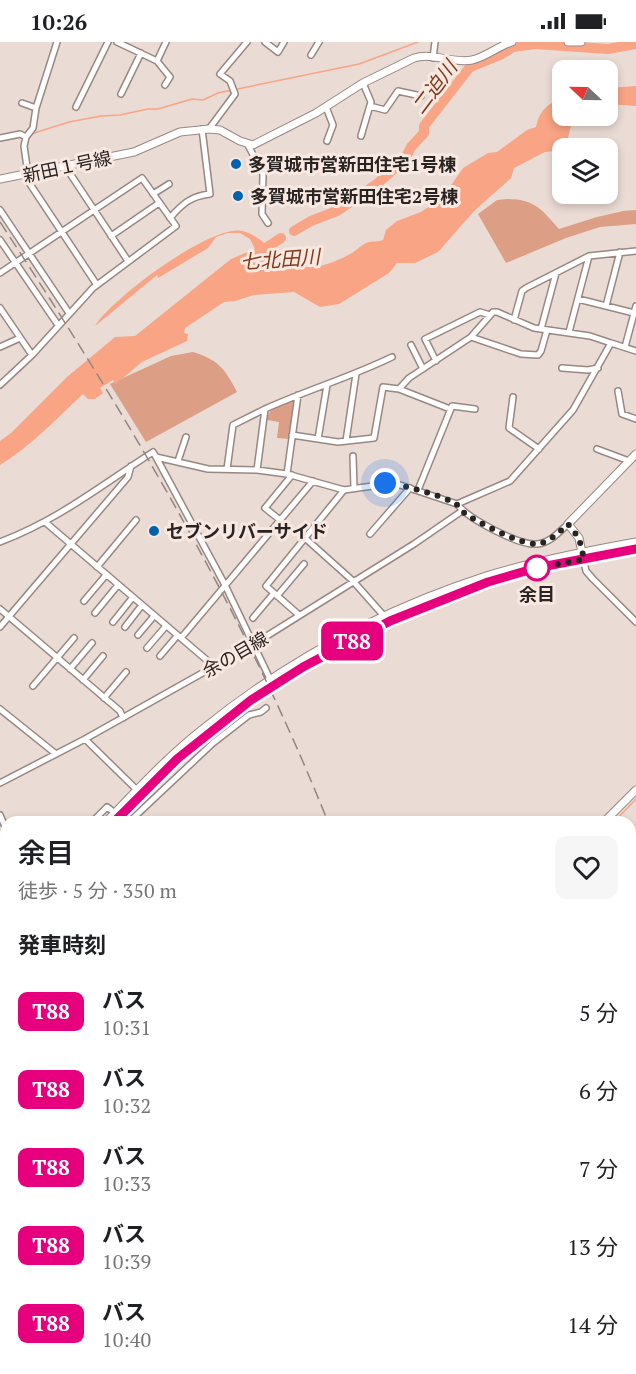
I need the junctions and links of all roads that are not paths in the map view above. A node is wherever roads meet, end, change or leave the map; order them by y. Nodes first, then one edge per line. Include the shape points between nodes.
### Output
1 (57, 42) edge
2 (108, 42) edge
3 (117, 42) edge
4 (166, 42) edge
5 (247, 42) edge
6 (265, 42) edge
7 (284, 42) edge
8 (319, 42) edge
9 (435, 42) edge
10 (512, 42) edge
11 (571, 42) edge
12 (578, 42) edge
13 (141, 53) junction
14 (311, 55) dead end
15 (433, 58) junction
16 (157, 61) junction
17 (363, 83) junction
18 (165, 85) dead end
19 (121, 94) dead end
20 (421, 96) dead end
21 (22, 103) dead end
22 (370, 106) junction
23 (76, 107) dead end
24 (326, 107) junction
25 (36, 108) junction
26 (206, 129) junction
27 (26, 136) junction
28 (361, 136) dead end
29 (0, 138) edge
30 (327, 141) dead end
31 (248, 145) junction
32 (65, 166) junction
33 (26, 174) junction
34 (0, 179) edge
35 (169, 184) dead end
36 (153, 194) junction
37 (159, 203) junction
38 (0, 210) edge
39 (94, 210) junction
40 (170, 218) junction
41 (268, 223) dead end
42 (62, 232) junction
43 (111, 236) junction
44 (0, 240) edge
45 (636, 251) edge
46 (620, 252) junction
47 (29, 253) junction
48 (589, 256) junction
49 (128, 261) junction
50 (15, 263) junction
51 (0, 273) edge
52 (556, 273) junction
53 (97, 285) junction
54 (578, 299) junction
55 (606, 306) junction
56 (636, 306) edge
57 (0, 308) edge
58 (69, 313) junction
59 (634, 314) junction
60 (490, 315) junction
61 (514, 320) junction
62 (58, 325) junction
63 (544, 330) junction
64 (569, 332) junction
65 (471, 337) junction
66 (20, 338) junction
67 (611, 343) junction
68 (411, 345) dead end
69 (0, 347) edge
70 (625, 347) junction
71 (636, 351) edge
72 (32, 355) junction
73 (392, 357) dead end
74 (436, 361) junction
75 (562, 368) dead end
76 (598, 368) junction
77 (423, 369) junction
78 (356, 374) junction
79 (0, 385) edge
80 (327, 385) junction
81 (399, 389) junction
82 (618, 391) dead end
83 (298, 395) junction
84 (513, 398) dead end
85 (265, 409) junction
86 (450, 409) junction
87 (475, 409) dead end
88 (636, 419) edge
89 (292, 435) junction
90 (186, 437) dead end
91 (318, 439) junction
92 (346, 441) junction
93 (539, 449) junction
94 (597, 449) dead end
95 (636, 454) edge
96 (353, 456) dead end
97 (156, 457) junction
98 (178, 461) junction
99 (629, 461) junction
100 (131, 466) junction
101 (227, 469) junction
102 (257, 470) junction
103 (290, 475) junction
104 (313, 481) junction
105 (354, 488) junction
106 (411, 488) junction
107 (344, 490) junction
108 (418, 490) junction
109 (459, 507) junction
110 (136, 520) dead end
111 (280, 520) junction
112 (45, 522) junction
113 (568, 524) junction
114 (370, 534) dead end
115 (305, 538) junction
116 (0, 542) edge
117 (636, 542) edge
118 (71, 545) junction
119 (636, 549) edge
120 (583, 556) junction
121 (304, 564) dead end
122 (97, 567) junction
123 (106, 575) junction
124 (352, 581) junction
125 (118, 585) junction
126 (225, 585) junction
127 (275, 594) junction
128 (133, 597) junction
129 (84, 601) dead end
130 (142, 605) junction
131 (0, 609) edge
132 (95, 613) dead end
133 (299, 615) junction
134 (154, 616) junction
135 (384, 616) junction
136 (9, 617) junction
137 (253, 618) dead end
138 (113, 622) dead end
139 (636, 622) edge
140 (166, 626) junction
141 (0, 627) edge
142 (125, 627) dead end
143 (138, 635) dead end
144 (179, 637) junction
145 (74, 638) dead end
146 (92, 643) dead end
147 (254, 644) junction
148 (147, 648) dead end
149 (104, 656) dead end
150 (160, 656) dead end
151 (57, 658) junction
152 (211, 666) junction
153 (70, 669) junction
154 (126, 672) dead end
155 (270, 679) junction
156 (83, 680) junction
157 (33, 686) dead end
158 (104, 698) junction
159 (266, 708) dead end
160 (0, 709) edge
161 (122, 715) junction
162 (84, 739) junction
163 (53, 752) junction
164 (0, 783) edge
165 (137, 790) junction
166 (636, 790) edge
167 (115, 813) junction
168 (98, 816) edge
169 (112, 816) edge
170 (120, 816) edge
171 (135, 816) edge
172 (610, 816) edge

1 - 25 street
2 - 23 street
3 - 13 street
4 - 16 street
5 - 26 street via 220,74 230,81 235,94
6 - 7 street via 278,52
8 - 14 street
9 - 15 street
10 - 15 main road via 473,60
11 - 12 main road
13 - 16 street
13 - 19 street
15 - 17 main road via 414,58
16 - 18 street via 170,77
17 - 22 street
17 - 24 main road
20 - 22 street via 399,91 385,110
21 - 25 street
22 - 28 street
24 - 30 street via 333,125
24 - 31 main road
25 - 27 street via 33,128
26 - 31 main road via 228,134
26 - 32 main road, 新田１号線 via 180,132 134,152
26 - 40 street via 210,194 195,195
27 - 29 street
27 - 33 street
31 - 41 street via 263,174 262,214
32 - 33 main road, 新田１号線
32 - 39 street
33 - 34 main road, 新田１号線
33 - 42 street
35 - 36 street
36 - 37 street
36 - 39 street via 142,178
37 - 40 street
37 - 43 street
38 - 47 street
39 - 42 street
39 - 43 street
40 - 49 street via 176,226
42 - 47 street
42 - 53 street
43 - 49 street
44 - 50 street
45 - 46 street
46 - 48 street
46 - 55 street
47 - 50 street
47 - 58 street
48 - 52 street
48 - 54 street
49 - 53 street
50 - 51 street
50 - 62 street
52 - 61 street via 522,291
52 - 63 street
53 - 58 street
54 - 55 street
54 - 64 street
55 - 59 street
56 - 59 street
57 - 66 street
58 - 62 street
59 - 70 street
60 - 61 street via 497,312
60 - 65 street
60 - 74 street via 480,312 425,339
61 - 63 street
62 - 72 street
63 - 64 street
63 - 65 street via 538,355 521,354
64 - 67 street
65 - 74 street
66 - 69 street
66 - 72 street
67 - 70 street
67 - 76 street, 余の目線
68 - 77 street
70 - 71 street
72 - 79 street
73 - 78 street
74 - 77 street
75 - 76 street
76 - 93 street, 余の目線 via 573,410
77 - 81 street
78 - 80 street
78 - 92 street
80 - 83 street
80 - 91 street
81 - 86 street
81 - 92 street via 383,387 374,438
82 - 88 street via 622,414
83 - 85 street
83 - 89 street
84 - 93 street via 509,428
85 - 101 street via 233,425
85 - 102 street
86 - 87 street via 454,405
86 - 108 street
89 - 91 street
89 - 103 street
90 - 98 street
91 - 92 street
93 - 109 street, 余の目線 via 510,481
94 - 99 street
95 - 99 main road
96 - 105 street
97 - 98 street
97 - 100 street via 153,452
97 - 126 street
98 - 101 street via 208,469
99 - 113 main road
100 - 112 street
100 - 118 street via 128,477
101 - 102 street
102 - 103 street
103 - 104 street
103 - 111 street via 265,508
104 - 107 street
104 - 111 street
105 - 106 street via 394,483
105 - 107 street
106 - 108 street
106 - 114 street
107 - 115 street
108 - 109 street
109 - 113 street via 528,544 552,538
109 - 124 street, 余の目線 via 414,544
110 - 122 street
111 - 126 street
112 - 116 street
112 - 118 street
113 - 120 main road via 579,538
115 - 124 street
115 - 127 street via 266,586
117 - 120 main road
118 - 122 street
118 - 136 street
119 - 120 main road
120 - 135 main road via 534,563 486,576
120 - 139 street via 586,571
120 - 170 main road via 433,602 303,667 208,733
121 - 127 street
122 - 123 street
123 - 125 street
123 - 129 street
124 - 133 street, 余の目線
124 - 135 street
125 - 128 street
125 - 132 street
126 - 144 street
126 - 147 street
127 - 133 street
127 - 137 street
128 - 130 street
128 - 138 street
130 - 134 street
130 - 142 street
131 - 136 street
133 - 147 street, 余の目線
134 - 140 street
134 - 143 street
135 - 155 main road
136 - 141 street
136 - 151 street
140 - 144 street
140 - 148 street
144 - 150 street
144 - 152 street
145 - 151 street
146 - 153 street
147 - 152 street, 余の目線
147 - 155 street
149 - 156 street
151 - 153 street
151 - 157 street
152 - 161 street, 余の目線
153 - 156 street
154 - 158 street
155 - 165 main road via 204,728
156 - 158 street
158 - 161 street
159 - 171 street via 249,715 213,743
160 - 163 street
161 - 162 street, 余の目線
162 - 163 street, 余の目線
162 - 165 street
163 - 164 street, 余の目線
165 - 167 main road
166 - 172 main road
167 - 168 street via 106,807
167 - 169 main road

